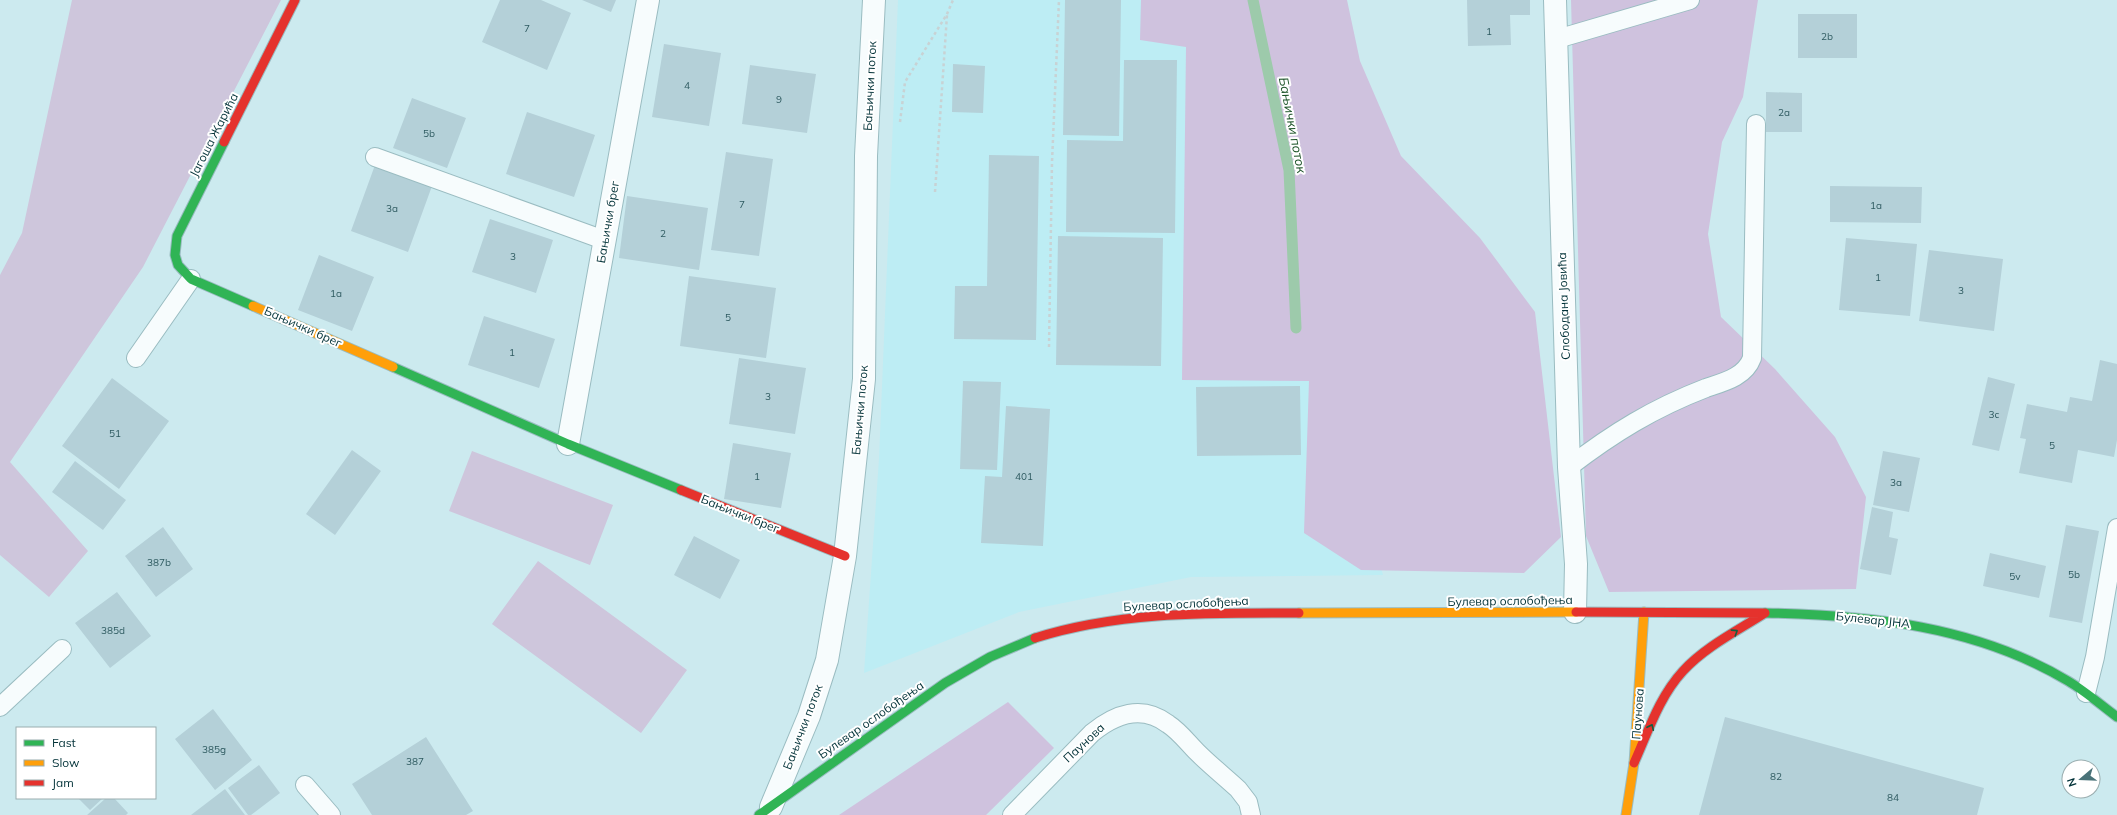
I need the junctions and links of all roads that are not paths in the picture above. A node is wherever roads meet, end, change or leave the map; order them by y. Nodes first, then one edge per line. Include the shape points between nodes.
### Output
1 (295, 0) edge
2 (648, 0) edge
3 (874, 0) edge
4 (1555, 0) edge
5 (1690, 0) edge
6 (1557, 39) junction
7 (1756, 124) dead end
8 (375, 157) dead end
9 (604, 240) junction
10 (191, 279) junction
11 (136, 358) dead end
12 (568, 444) junction
13 (1569, 467) junction
14 (2117, 528) edge
15 (845, 556) junction
16 (1575, 612) junction
17 (1644, 612) junction
18 (1765, 613) junction
19 (62, 649) dead end
20 (2086, 694) junction
21 (0, 707) edge
22 (2117, 717) edge
23 (1634, 763) junction
24 (305, 785) dead end
25 (765, 811) edge
26 (331, 815) edge
27 (1012, 815) edge
28 (1251, 815) edge
29 (1626, 815) edge

1 - 10 main road, Јагоша Жарића via 177,236 174,246 176,262
2 - 9 street, Бањички брег
3 - 15 street, Бањички поток via 866,156 864,379
4 - 6 street, Слободана Јовића
5 - 6 lane
6 - 13 street, Слободана Јовића
7 - 13 lane via 1752,358 1749,366 1732,379 1628,424
8 - 9 lane
9 - 12 street, Бањички брег
10 - 11 lane
10 - 12 main road, Бањички брег
12 - 15 main road, Бањички брег
13 - 16 street, Слободана Јовића via 1576,564
14 - 20 lane
15 - 25 street, Бањички поток via 827,660 809,716
16 - 17 main road, Булевар ослобођења
16 - 25 main road, Булевар ослобођења via 1206,613 1130,617 1086,624 1048,634 1003,651 958,674
17 - 18 main road, Булевар ЈНА
17 - 23 main road, Паунова
18 - 20 main road, Булевар ЈНА via 1859,617 1903,622 1976,638 2051,669
23 -> 18 main road via 1663,702 1682,672 1701,654
19 - 21 lane
20 - 22 main road, Булевар ЈНА
23 - 29 main road, Паунова
24 - 26 lane
27 - 28 lane, Паунова via 1105,722 1118,716 1135,713 1151,715 1168,723 1238,789 1248,802

